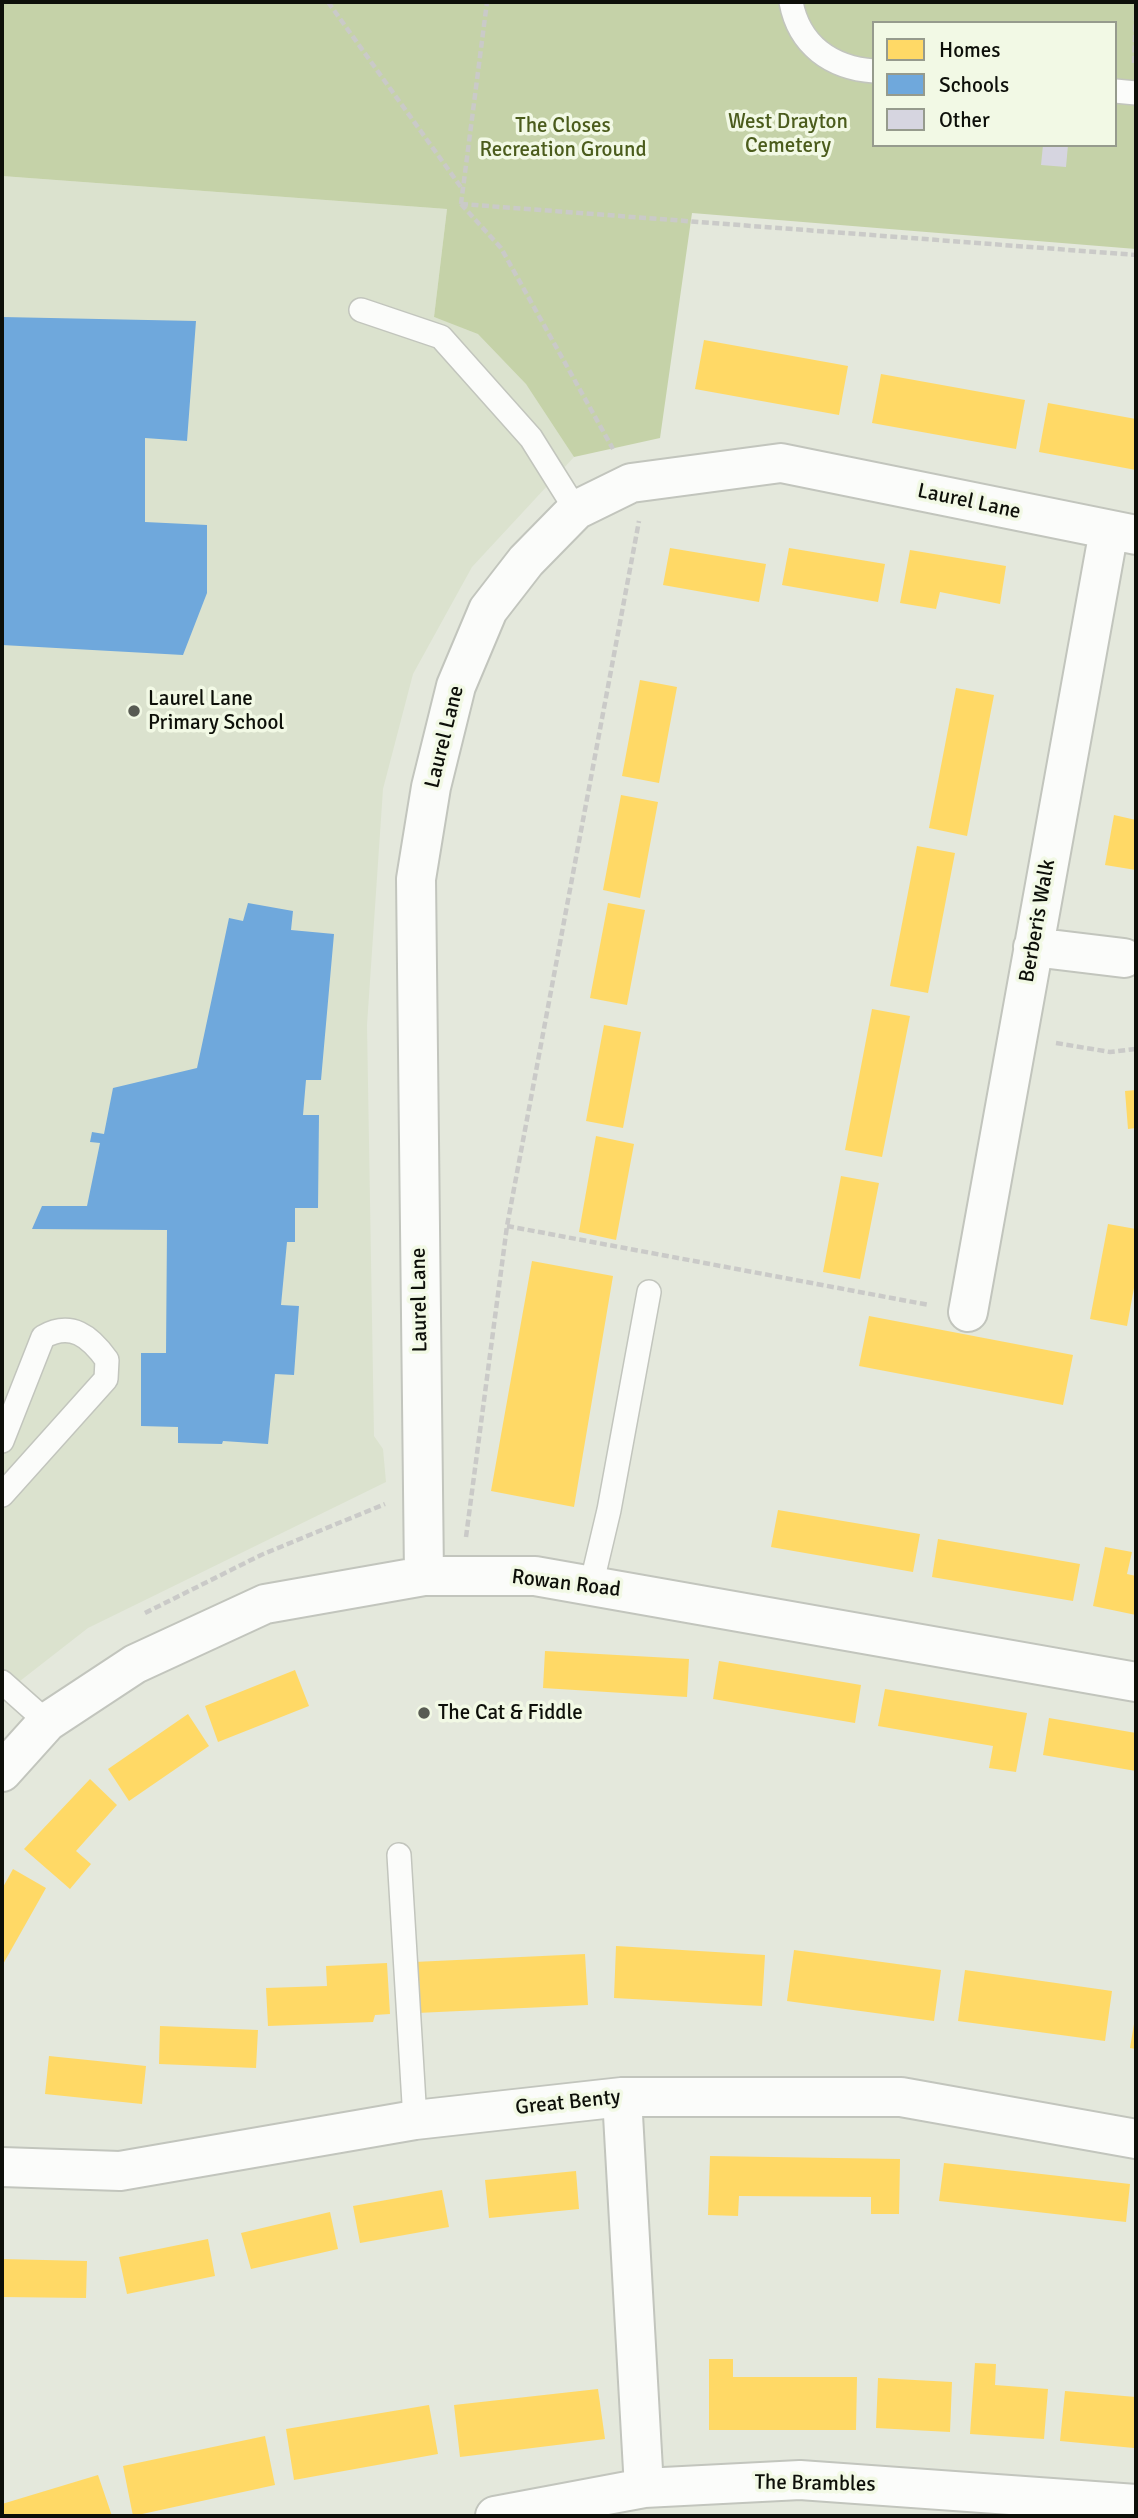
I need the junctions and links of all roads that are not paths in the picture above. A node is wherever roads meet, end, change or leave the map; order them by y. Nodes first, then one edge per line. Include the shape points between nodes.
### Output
1 (791, 2) edge
2 (872, 71) edge
3 (361, 310) dead end
4 (576, 510) junction
5 (1123, 533) edge
6 (1033, 947) junction
7 (1124, 958) dead end
8 (649, 1292) dead end
9 (968, 1312) road end
10 (2, 1441) edge
11 (2, 1495) edge
12 (442, 1576) junction
13 (591, 1586) junction
14 (2, 1682) edge
15 (1136, 1682) edge
16 (47, 1722) junction
17 (2, 1772) edge
18 (399, 1855) dead end
19 (622, 2097) junction
20 (415, 2120) junction
21 (1136, 2139) edge
22 (2, 2167) edge
23 (644, 2488) junction
24 (1136, 2504) edge
25 (495, 2516) edge

1 - 2 lane via 806,40 816,50 853,70
3 - 4 lane via 441,337 531,438
4 - 5 street, Laurel Lane via 631,483 781,463
4 - 12 street, Laurel Lane via 526,561 488,610 456,686 431,787 416,879
5 - 6 street, Berberis Walk
6 - 7 street
6 - 9 street, Berberis Walk
8 - 13 lane
10 - 11 lane via 43,1337 58,1328 75,1331 99,1348 107,1360 106,1379
12 - 13 street, Rowan Road via 536,1576
12 - 16 street, Rowan Road via 265,1604 135,1664
13 - 15 street, Rowan Road
14 - 16 lane
16 - 17 street, Rowan Road
18 - 20 lane
19 - 20 street, Great Benty
19 - 21 street, Great Benty via 901,2097
19 - 23 street
20 - 22 street, Great Benty via 120,2171
23 - 24 street, The Brambles via 800,2480
23 - 25 street, The Brambles

